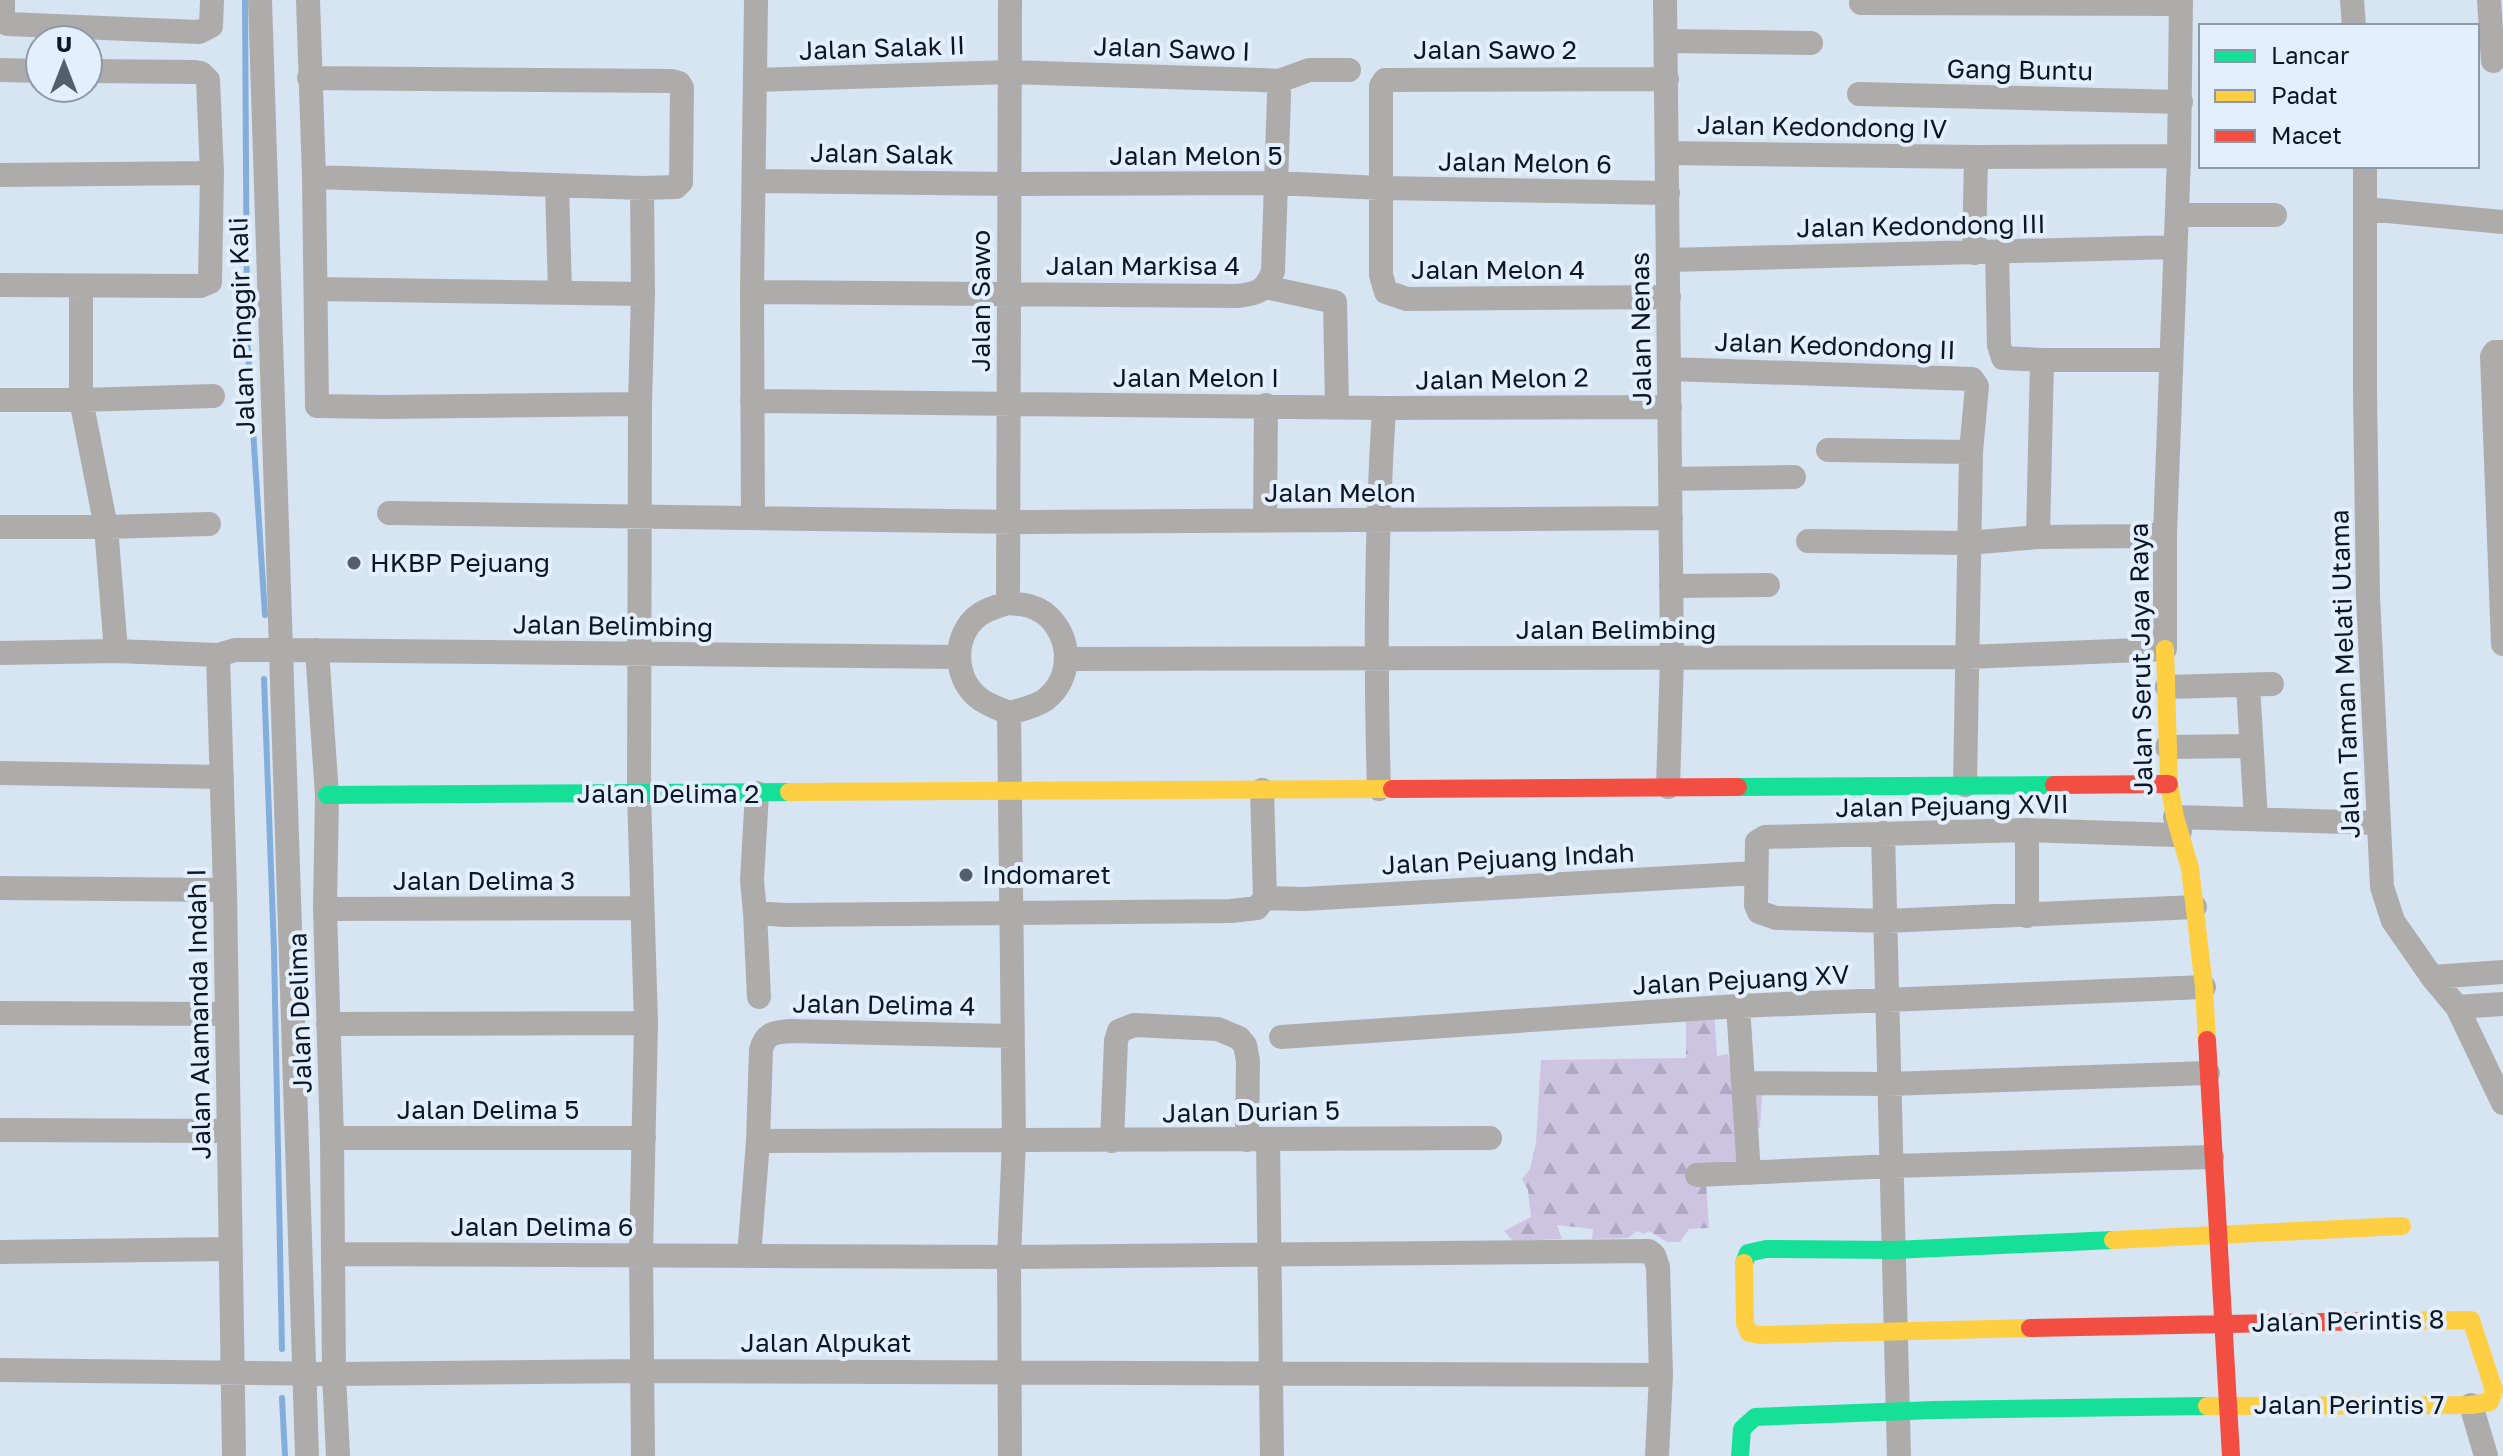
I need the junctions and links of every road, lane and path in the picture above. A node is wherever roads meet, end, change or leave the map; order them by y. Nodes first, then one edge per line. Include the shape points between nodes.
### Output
1 (3, 0) edge
2 (212, 0) edge
3 (260, 0) edge
4 (308, 0) edge
5 (756, 0) edge
6 (1010, 0) edge
7 (1665, 0) edge
8 (2352, 0) edge
9 (2489, 0) edge
10 (2181, 2) edge
11 (1861, 3) dead end
12 (2354, 24) edge
13 (1666, 41) junction
14 (1811, 43) dead end
15 (2491, 62) edge
16 (0, 70) edge
17 (1349, 70) dead end
18 (24, 71) edge
19 (104, 71) edge
20 (1010, 72) junction
21 (309, 78) junction
22 (1667, 79) junction
23 (756, 80) junction
24 (1279, 81) junction
25 (1859, 94) dead end
26 (2181, 102) junction
27 (1667, 153) junction
28 (2179, 156) junction
29 (1976, 157) junction
30 (2365, 168) edge
31 (212, 173) junction
32 (0, 175) edge
33 (314, 177) junction
34 (754, 181) junction
35 (1276, 183) junction
36 (1010, 184) junction
37 (557, 185) junction
38 (642, 188) junction
39 (1381, 188) junction
40 (1668, 193) junction
41 (2366, 209) junction
42 (2177, 215) junction
43 (2275, 215) dead end
44 (2503, 222) edge
45 (2175, 247) junction
46 (1986, 252) junction
47 (1668, 260) junction
48 (0, 285) edge
49 (1265, 287) junction
50 (81, 288) junction
51 (316, 289) junction
52 (560, 292) junction
53 (752, 292) junction
54 (643, 294) junction
55 (1009, 295) junction
56 (1669, 297) junction
57 (2503, 352) edge
58 (2042, 360) junction
59 (2170, 360) junction
60 (1669, 369) junction
61 (213, 396) dead end
62 (0, 400) edge
63 (81, 400) junction
64 (752, 401) junction
65 (640, 404) junction
66 (1009, 404) junction
67 (1266, 405) junction
68 (1337, 407) junction
69 (1670, 407) junction
70 (1384, 408) junction
71 (2499, 444) edge
72 (1828, 450) dead end
73 (1971, 452) junction
74 (1794, 477) dead end
75 (1670, 479) junction
76 (389, 513) dead end
77 (640, 518) junction
78 (753, 518) junction
79 (1671, 518) junction
80 (1009, 521) junction
81 (1265, 521) junction
82 (1377, 521) junction
83 (209, 524) dead end
84 (0, 527) edge
85 (106, 527) junction
86 (2165, 533) junction
87 (2038, 537) junction
88 (1808, 541) dead end
89 (1968, 543) junction
90 (2501, 548) edge
91 (1768, 585) dead end
92 (1671, 586) junction
93 (1008, 603) junction
94 (2503, 644) edge
95 (2165, 649) junction
96 (275, 650) junction
97 (317, 650) junction
98 (116, 651) junction
99 (0, 653) edge
100 (229, 653) junction
101 (640, 654) junction
102 (958, 657) junction
103 (1967, 657) junction
104 (1375, 658) junction
105 (1672, 658) junction
106 (1067, 659) junction
107 (2167, 687) junction
108 (1009, 713) junction
109 (2251, 746) junction
110 (2167, 747) junction
111 (0, 773) edge
112 (222, 777) junction
113 (2169, 784) junction
114 (1965, 785) junction
115 (1668, 787) junction
116 (1379, 789) junction
117 (1262, 790) junction
118 (1009, 792) junction
119 (757, 793) junction
120 (639, 794) junction
121 (327, 795) junction
122 (2256, 819) junction
123 (2356, 821) junction
124 (2177, 824) junction
125 (2027, 830) junction
126 (1883, 833) junction
127 (1755, 873) junction
128 (0, 888) edge
129 (225, 890) junction
130 (1265, 898) junction
131 (2195, 907) junction
132 (642, 908) junction
133 (325, 909) junction
134 (1009, 912) junction
135 (755, 913) junction
136 (2027, 916) junction
137 (1886, 921) junction
138 (2503, 972) edge
139 (2432, 977) junction
140 (2204, 987) junction
141 (759, 997) dead end
142 (1888, 1000) junction
143 (2503, 1004) edge
144 (1738, 1006) junction
145 (2457, 1007) junction
146 (0, 1013) edge
147 (226, 1014) junction
148 (646, 1023) junction
149 (328, 1024) junction
150 (1012, 1036) junction
151 (1281, 1037) dead end
152 (2208, 1073) junction
153 (1743, 1083) junction
154 (1889, 1084) junction
155 (2503, 1103) edge
156 (0, 1130) edge
157 (229, 1131) junction
158 (332, 1138) junction
159 (644, 1138) junction
160 (1490, 1138) dead end
161 (1257, 1140) junction
162 (758, 1141) junction
163 (1014, 1141) junction
164 (1112, 1141) junction
165 (2212, 1157) junction
166 (1892, 1166) junction
167 (1749, 1173) junction
168 (1697, 1175) dead end
169 (2402, 1226) dead end
170 (2220, 1236) junction
171 (231, 1249) junction
172 (1894, 1250) junction
173 (0, 1252) edge
174 (334, 1254) junction
175 (641, 1256) junction
176 (749, 1256) junction
177 (1269, 1256) junction
178 (1009, 1257) junction
179 (2224, 1323) junction
180 (1896, 1331) junction
181 (0, 1370) edge
182 (642, 1371) junction
183 (233, 1372) junction
184 (289, 1372) junction
185 (1009, 1372) junction
186 (1271, 1373) junction
187 (334, 1374) junction
188 (1661, 1375) junction
189 (2228, 1405) junction
190 (2471, 1405) junction
191 (1898, 1410) junction
192 (234, 1456) edge
193 (307, 1456) edge
194 (338, 1456) edge
195 (643, 1456) edge
196 (1010, 1456) edge
197 (1272, 1456) edge
198 (1657, 1456) edge
199 (1740, 1456) edge
200 (1899, 1456) edge
201 (2231, 1456) edge
202 (2486, 1456) edge

1 - 2 street via 5,24 199,32 211,26
3 - 96 street, Jalan Pinggir Kali
4 - 21 street
5 - 23 street
6 - 20 street, Jalan Sawo
7 - 13 street, Jalan Nenas
8 - 12 street
9 - 15 street
10 - 11 street
10 - 26 street, Jalan Serut Jaya Raya
13 - 14 street
13 - 22 street, Jalan Nenas
16 - 18 street
17 - 24 street via 1309,70
19 - 31 street via 205,76
20 - 23 street, Jalan Salak II
20 - 24 street, Jalan Sawo I
20 - 36 street, Jalan Sawo
21 - 33 street
21 - 38 street via 677,82 682,88 681,182 676,187
22 - 27 street, Jalan Nenas
22 - 39 street, Jalan Sawo 2 via 1388,78 1381,86
23 - 34 street
24 - 35 street, Jalan Sawo I
25 - 26 street, Gang Buntu
26 - 28 street, Jalan Serut Jaya Raya
27 - 29 street, Jalan Kedondong IV
27 - 40 street, Jalan Nenas
28 - 29 street
28 - 42 street, Jalan Serut Jaya Raya
29 - 46 street, Jalan Kedondong IV
30 - 41 street, Jalan Taman Melati Utama
31 - 32 street
31 - 50 street via 208,284
33 - 37 street
33 - 51 street
34 - 36 street, Jalan Salak
34 - 53 street
35 - 36 street, Jalan Melon 5
35 - 39 street, Jalan Melon 5
35 - 49 street, Jalan Markisa 4 via 1273,271
36 - 55 street, Jalan Sawo
37 - 38 street
37 - 52 street
38 - 54 street
39 - 40 street, Jalan Melon 6
39 - 56 street, Jalan Melon 4 via 1381,275 1386,292 1394,297
40 - 47 street, Jalan Nenas
41 - 44 street
41 - 123 street, Jalan Taman Melati Utama via 2368,596
42 - 43 street
42 - 45 street, Jalan Serut Jaya Raya
45 - 46 street, Jalan Kedondong III
45 - 59 street, Jalan Serut Jaya Raya
46 - 47 street, Jalan Kedondong III
46 - 58 street, Jalan Kedondong IV via 2001,354
47 - 56 street, Jalan Nenas
48 - 50 street
49 - 55 street, Jalan Markisa 4 via 1237,296
49 - 68 street via 1335,302
50 - 63 street
51 - 52 street
51 - 65 street via 317,406
52 - 54 street
53 - 55 street, Jalan Markisa 4
53 - 64 street
54 - 65 street
55 - 66 street, Jalan Sawo
56 - 60 street, Jalan Nenas
57 - 71 street via 2492,356
58 - 59 street
58 - 87 street
59 - 86 street, Jalan Serut Jaya Raya
60 - 69 street, Jalan Nenas
60 - 73 street, Jalan Kedondong II via 1972,379 1977,386
61 - 63 street
62 - 63 street
63 - 85 street
64 - 66 street, Jalan Melon I
64 - 78 street
65 - 77 street
66 - 67 street, Jalan Melon I
66 - 80 street, Jalan Sawo
67 - 68 street, Jalan Melon I
67 - 81 street
68 - 70 street, Jalan Melon I
69 - 70 street, Jalan Melon 2
69 - 75 street, Jalan Nenas
70 - 82 street
71 - 90 street
72 - 73 street
73 - 89 street
74 - 75 street
75 - 79 street, Jalan Nenas
76 - 77 street, Jalan Melon
77 - 78 street, Jalan Melon
77 - 101 street
78 - 80 street, Jalan Melon
79 - 82 street, Jalan Melon
79 - 92 street, Jalan Nenas
80 - 81 street, Jalan Melon
80 - 93 street, Jalan Sawo
81 - 82 street, Jalan Melon
82 - 104 street
83 - 85 street
84 - 85 street
85 - 98 street
86 - 87 street
86 - 95 street, Jalan Serut Jaya Raya
87 - 89 street
88 - 89 street
89 - 103 street
90 - 94 street
91 - 92 street
92 - 105 street, Jalan Nenas
93 - 102 street via 972,620
93 - 106 street via 1027,605 1056,625
95 - 103 street, Jalan Belimbing
95 - 107 street, Jalan Serut Jaya Raya
96 - 97 street, Jalan Belimbing
96 - 100 street, Jalan Belimbing
96 - 184 street, Jalan Pinggir Kali
97 - 101 street, Jalan Belimbing
97 - 121 street, Jalan Delima
98 - 99 street, Jalan Belimbing
98 - 100 street, Jalan Belimbing
100 - 112 street, Jalan Alamanda Indah I
101 - 102 street, Jalan Belimbing
101 - 120 street
102 - 108 street via 964,680 979,699
103 - 105 street, Jalan Belimbing
103 - 114 street
104 - 105 street, Jalan Belimbing
104 - 106 street, Jalan Belimbing
104 - 116 street
105 - 115 street, Jalan Nenas
106 - 108 street via 1060,682 1045,700
107 - 109 street via 2260,685
107 - 110 street, Jalan Serut Jaya Raya
108 - 118 street
109 - 110 street
109 - 122 street
110 - 113 street, Jalan Serut Jaya Raya
111 - 112 street
112 - 129 street, Jalan Alamanda Indah I
113 - 114 street, Jalan Delima 2
113 - 124 street, Jalan Serut Jaya Raya
114 - 115 street, Jalan Delima 2
115 - 116 street, Jalan Delima 2
116 - 117 street, Jalan Delima 2
117 - 118 street, Jalan Delima 2
117 - 130 street
118 - 119 street, Jalan Delima 2
118 - 134 street
119 - 120 street, Jalan Delima 2
119 - 135 street
120 - 121 street, Jalan Delima 2
120 - 132 street
121 - 133 street, Jalan Delima
122 - 123 street, Jalan Pejuang XVII
122 - 124 street, Jalan Pejuang XVII
123 - 139 street, Jalan Taman Melati Utama via 2393,921
124 - 125 street, Jalan Pejuang XVII via 2174,835
124 - 131 street, Jalan Serut Jaya Raya
125 - 126 street, Jalan Pejuang XVII
125 - 136 street
126 - 127 street, Jalan Pejuang XVII via 1762,838 1757,842
126 - 137 street
127 - 130 street, Jalan Pejuang Indah
127 - 137 street via 1756,905 1766,916
128 - 129 street
129 - 147 street, Jalan Alamanda Indah I
130 - 134 street via 1257,908 1231,911
131 - 136 street
131 - 140 street, Jalan Serut Jaya Raya
132 - 133 street, Jalan Delima 3
132 - 148 street
133 - 149 street, Jalan Delima
134 - 135 street
134 - 150 street
135 - 141 street
136 - 137 street
137 - 142 street
138 - 139 street
139 - 145 street, Jalan Taman Melati Utama
140 - 142 street, Jalan Pejuang XV
140 - 152 street, Jalan Serut Jaya Raya
142 - 144 street, Jalan Pejuang XV
142 - 154 street
143 - 145 street
144 - 151 street, Jalan Pejuang XV
144 - 153 street
145 - 155 street, Jalan Taman Melati Utama
146 - 147 street
147 - 157 street, Jalan Alamanda Indah I
148 - 149 street
148 - 159 street
149 - 158 street, Jalan Delima
150 - 162 street, Jalan Delima 4 via 791,1031 769,1035 761,1050
150 - 163 street
152 - 154 street
152 - 165 street, Jalan Serut Jaya Raya
153 - 154 street
153 - 167 street
154 - 166 street
156 - 157 street
157 - 171 street, Jalan Alamanda Indah I
158 - 159 street, Jalan Delima 5
158 - 174 street, Jalan Delima
159 - 175 street
160 - 161 street, Jalan Durian 5
161 - 164 street, Jalan Durian 5
161 - 164 street via 1248,1061 1239,1038 1218,1029 1134,1025 1119,1031 1116,1041
161 - 177 street
162 - 163 street
162 - 176 street
163 - 164 street, Jalan Durian 5
163 - 178 street
165 - 166 street
165 - 170 street, Jalan Serut Jaya Raya
166 - 167 street
166 - 172 street
167 - 168 street
169 - 170 street
170 - 172 street
170 - 179 street, Jalan Serut Jaya Raya
171 - 173 street
171 - 183 street, Jalan Alamanda Indah I
172 - 180 street
172 - 180 street, Jalan Perintis 8 via 1757,1250 1744,1259 1744,1294 1745,1323 1753,1334
174 - 175 street, Jalan Delima 6
174 - 187 street, Jalan Delima
175 - 176 street, Jalan Delima 6
175 - 182 street
176 - 178 street, Jalan Delima 6
177 - 178 street, Jalan Delima 6
177 - 186 street
177 - 188 street, Jalan Delima 6 via 1649,1251 1658,1267
178 - 185 street
179 - 180 street, Jalan Perintis 8
179 - 189 street, Jalan Serut Jaya Raya
179 - 190 street, Jalan Perintis 8 via 2471,1320 2494,1390 2490,1402
180 - 191 street
181 - 183 street, Jalan Alpukat
182 - 185 street, Jalan Alpukat
182 - 187 street, Jalan Alpukat
182 - 195 street
183 - 184 street, Jalan Alpukat
183 - 192 street, Jalan Alamanda Indah I
184 - 187 street, Jalan Alpukat
184 - 193 street, Jalan Pinggir Kali
185 - 186 street, Jalan Alpukat
185 - 196 street
186 - 188 street, Jalan Alpukat
186 - 197 street
187 - 194 street, Jalan Delima
188 - 198 street
189 - 190 street, Jalan Perintis 7
189 - 191 street, Jalan Perintis 7
189 - 201 street, Jalan Serut Jaya Raya
190 - 202 street
191 - 199 street, Jalan Perintis 7 via 1755,1417 1740,1429
191 - 200 street

